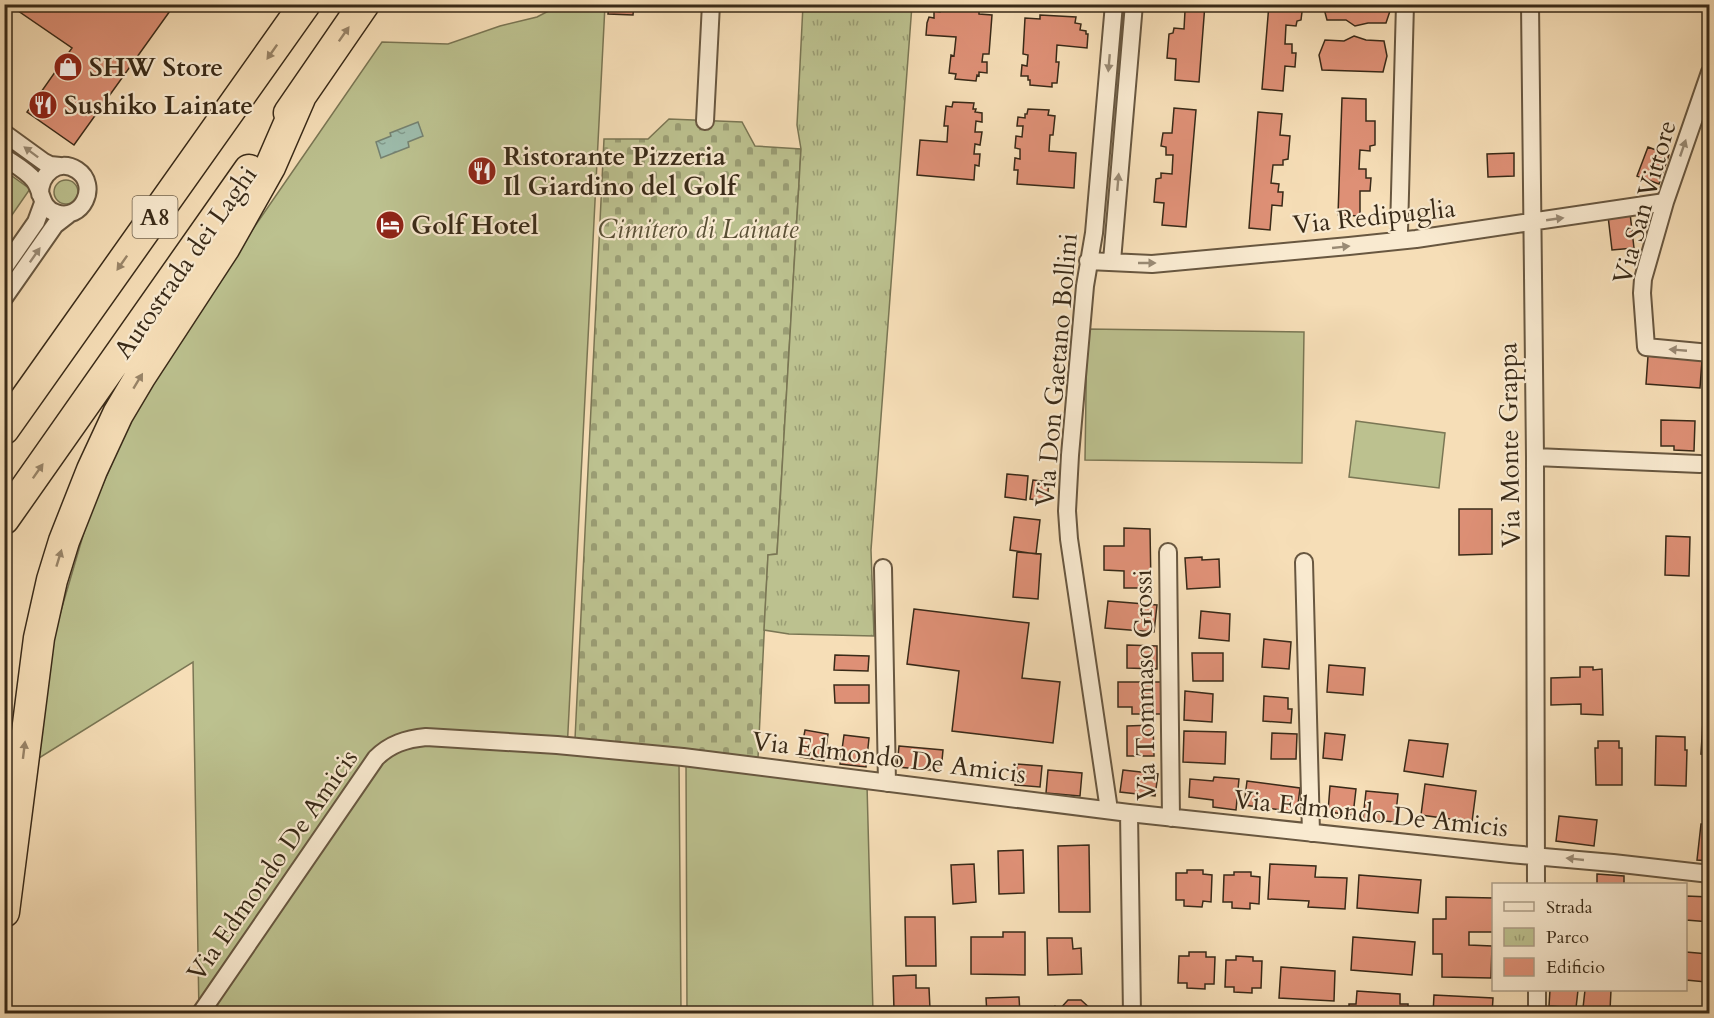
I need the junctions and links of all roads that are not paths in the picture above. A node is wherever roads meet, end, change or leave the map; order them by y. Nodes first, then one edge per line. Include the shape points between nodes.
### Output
1 (305, 4) edge
2 (364, 4) edge
3 (711, 4) edge
4 (1114, 4) edge
5 (1134, 4) edge
6 (1405, 4) edge
7 (1530, 4) edge
8 (1710, 72) edge
9 (300, 98) junction
10 (705, 121) dead end
11 (4, 133) edge
12 (4, 157) edge
13 (60, 166) junction
14 (42, 199) junction
15 (1665, 202) junction
16 (68, 214) junction
17 (1532, 222) junction
18 (1397, 240) junction
19 (1088, 261) junction
20 (1112, 261) junction
21 (4, 268) edge
22 (4, 298) edge
23 (1710, 353) edge
24 (4, 429) edge
25 (1535, 457) junction
26 (1700, 464) dead end
27 (4, 519) edge
28 (1168, 552) dead end
29 (1304, 562) dead end
30 (883, 568) dead end
31 (887, 783) junction
32 (1109, 810) junction
33 (1129, 813) junction
34 (1171, 818) junction
35 (1311, 833) junction
36 (1536, 856) junction
37 (1710, 874) edge
38 (1679, 878) edge
39 (1536, 883) edge
40 (4, 912) edge
41 (1537, 991) edge
42 (1537, 1013) edge
43 (200, 1014) edge
44 (1132, 1014) edge
45 (1554, 1014) edge

1 -> 24 highway, Autostrada dei Laghi / A8
9 -> 2 highway, Autostrada dei Laghi / A8
3 - 10 street
4 -> 19 street, Via Don Gaetano Bollini via 1094,233
20 -> 5 street, Via Don Gaetano Bollini
6 - 18 street
7 - 17 street, Via Monte Grappa
15 -> 8 street, Via San Vittore
27 -> 9 highway, Autostrada dei Laghi / A8
40 -> 9 highway via 39,638 64,541 118,414 225,247 270,167
13 -> 11 street via 44,162
12 - 14 street via 32,178
13 - 14 street via 44,176 40,185
13 - 16 street via 78,171 88,187 84,205
14 - 16 street via 50,210
14 - 21 street via 36,222
17 -> 15 street, Via Redipuglia
23 -> 15 street, Via San Vittore via 1646,347 1641,293
22 -> 16 street via 55,225
17 - 18 street, Via Redipuglia
17 - 25 street, Via Monte Grappa
20 -> 18 street, Via Redipuglia via 1188,261
19 - 20 street, Via Redipuglia
19 - 32 street, Via Don Gaetano Bollini via 1067,511
25 - 26 street
25 - 36 street, Via Monte Grappa
28 - 34 street, Via Tommaso Grossi
29 - 35 street
30 - 31 street
31 - 32 street, Via Edmondo De Amicis
31 - 43 street, Via Edmondo De Amicis via 591,748 409,739 384,749 376,758
32 - 33 street, Via Edmondo De Amicis
33 - 34 street, Via Edmondo De Amicis
33 - 44 street
34 - 35 street, Via Edmondo De Amicis
35 - 36 street, Via Edmondo De Amicis
38 -> 36 street, Via Edmondo De Amicis via 1613,863
36 - 39 street, Via Monte Grappa
37 - 38 street, Via Edmondo De Amicis
41 - 42 street
42 - 45 street

